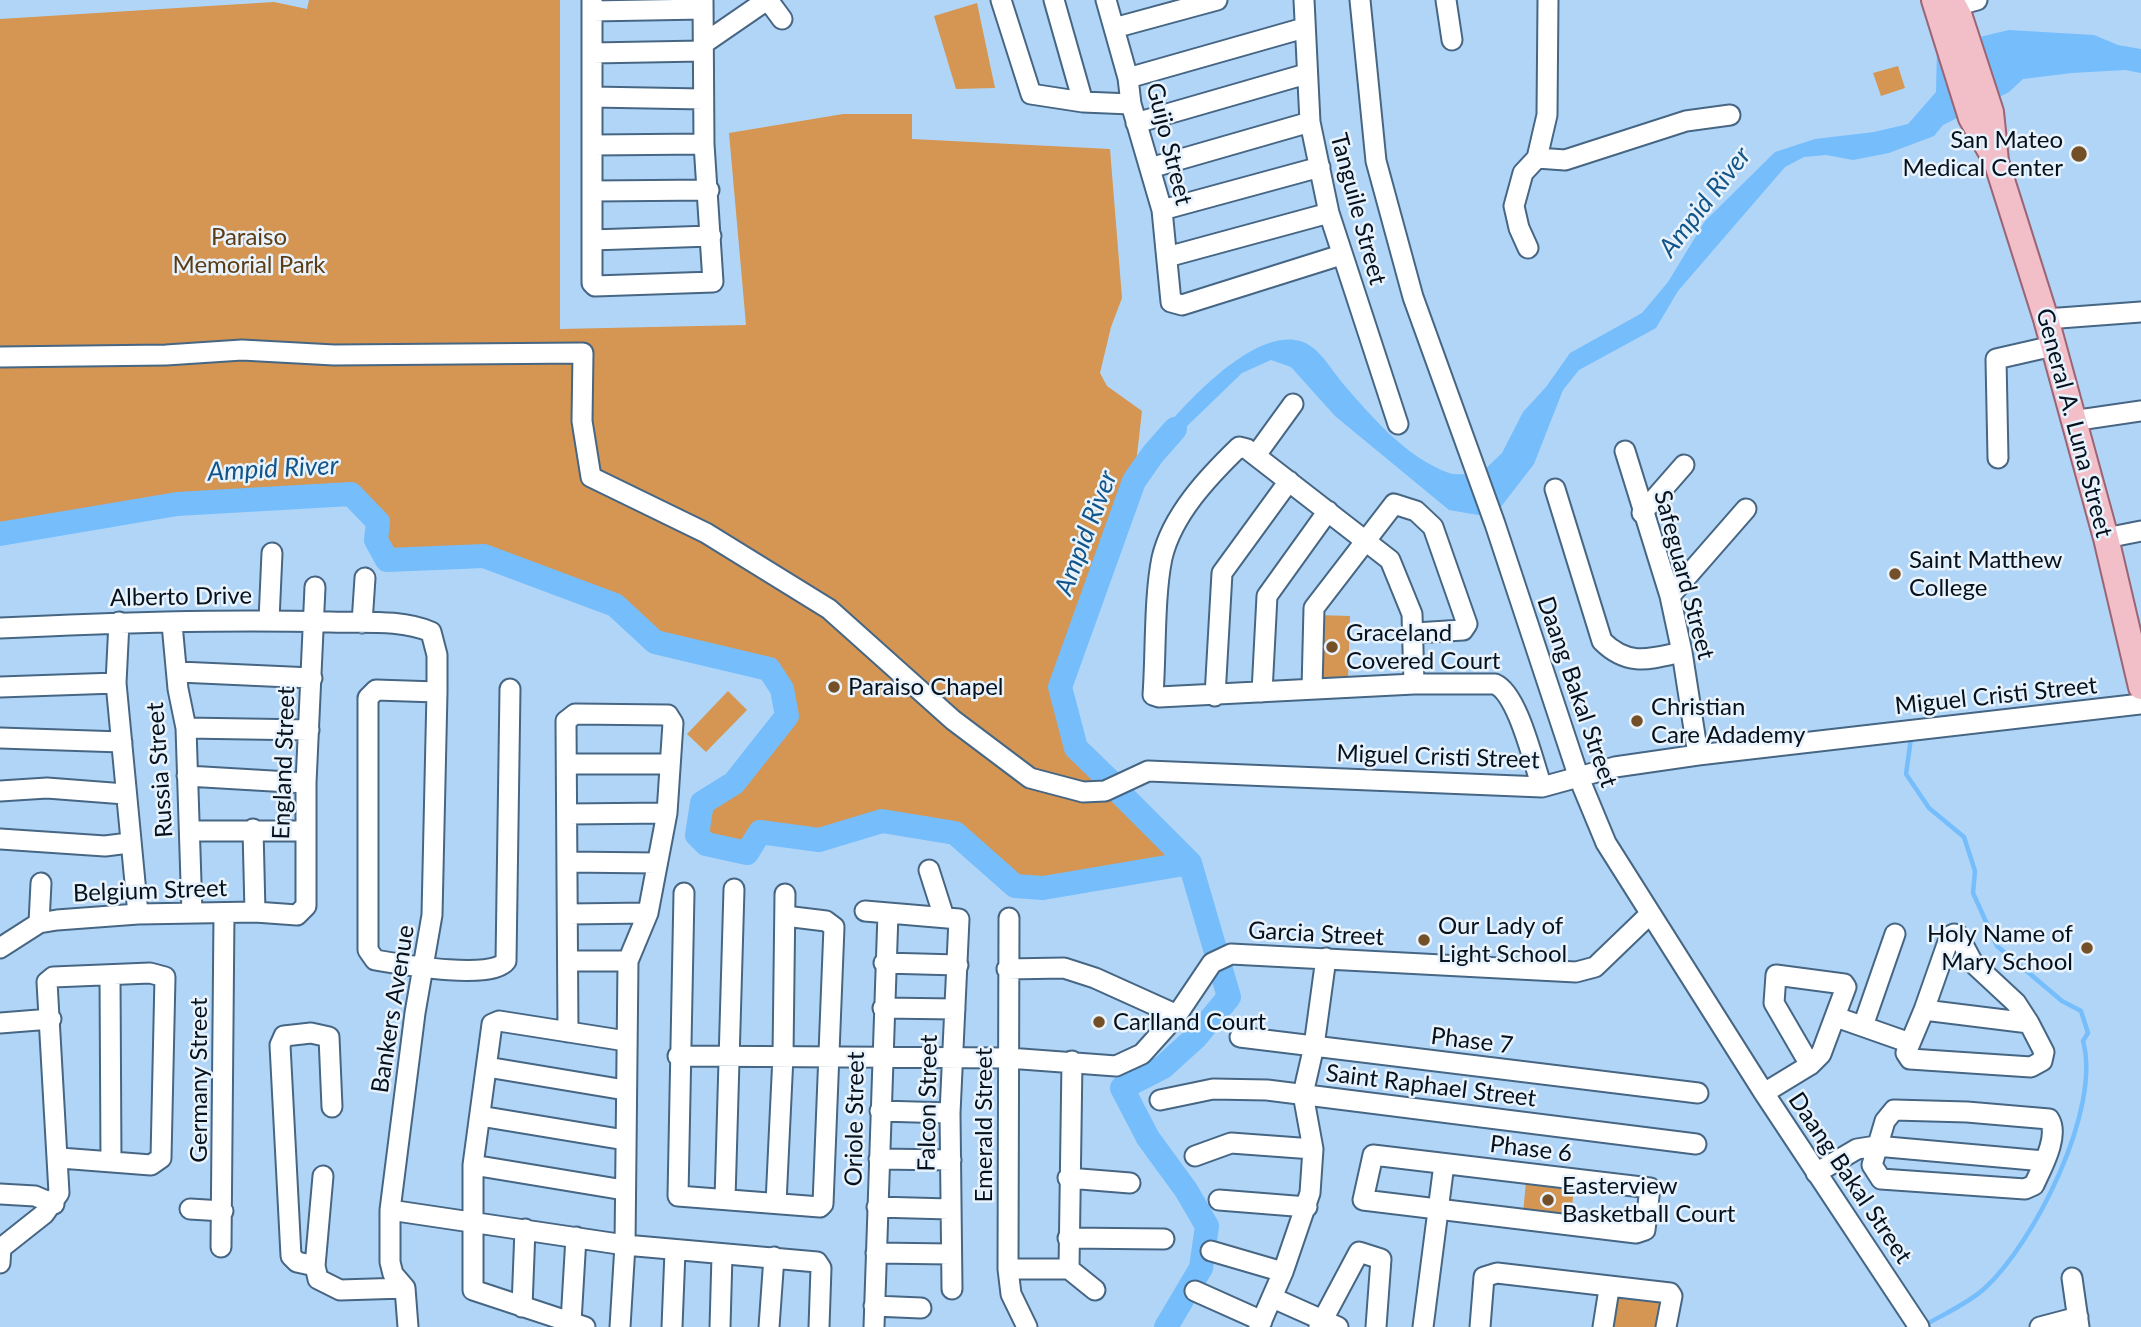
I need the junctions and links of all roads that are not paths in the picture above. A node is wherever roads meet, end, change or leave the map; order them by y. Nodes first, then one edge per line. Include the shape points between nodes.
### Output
1 (767, 0) edge
2 (1001, 0) edge
3 (1054, 0) edge
4 (1106, 0) edge
5 (1217, 0) edge
6 (1304, 0) edge
7 (1360, 0) edge
8 (1446, 0) edge
9 (1548, 0) edge
10 (703, 4) edge
11 (592, 6) edge
12 (1953, 7) edge
13 (782, 19) dead end
14 (1114, 28) junction
15 (1304, 29) junction
16 (1452, 40) dead end
17 (703, 47) junction
18 (592, 53) junction
19 (1306, 74) junction
20 (1128, 78) junction
21 (592, 97) junction
22 (703, 99) junction
23 (1083, 103) junction
24 (1133, 113) junction
25 (1730, 115) dead end
26 (1310, 122) junction
27 (704, 144) junction
28 (593, 145) junction
29 (1537, 158) junction
30 (1320, 167) junction
31 (1150, 168) junction
32 (709, 190) junction
33 (594, 191) junction
34 (1162, 210) junction
35 (1329, 213) junction
36 (710, 236) junction
37 (592, 240) junction
38 (1528, 248) dead end
39 (1341, 255) junction
40 (1167, 257) junction
41 (2141, 312) edge
42 (2046, 319) junction
43 (2053, 346) junction
44 (0, 357) edge
45 (1293, 404) dead end
46 (2141, 411) edge
47 (2072, 421) junction
48 (1398, 424) dead end
49 (1625, 450) dead end
50 (1256, 455) junction
51 (1998, 458) dead end
52 (1684, 465) dead end
53 (1289, 481) junction
54 (1555, 489) dead end
55 (1746, 509) dead end
56 (1328, 511) junction
57 (1642, 513) junction
58 (2141, 531) edge
59 (2106, 538) junction
60 (1366, 539) junction
61 (272, 553) dead end
62 (365, 578) dead end
63 (315, 587) dead end
64 (1670, 596) junction
65 (269, 620) junction
66 (119, 622) junction
67 (314, 622) junction
68 (362, 623) junction
69 (172, 624) junction
70 (0, 628) edge
71 (1415, 633) junction
72 (1682, 652) junction
73 (178, 672) junction
74 (312, 678) junction
75 (116, 683) junction
76 (1414, 684) junction
77 (0, 687) edge
78 (2141, 687) edge
79 (510, 689) dead end
80 (1312, 689) junction
81 (438, 692) junction
82 (1262, 692) junction
83 (1214, 696) junction
84 (2141, 704) edge
85 (186, 728) junction
86 (309, 730) junction
87 (0, 738) edge
88 (122, 742) junction
89 (1698, 755) junction
90 (568, 764) junction
91 (670, 764) junction
92 (187, 776) junction
93 (1579, 778) junction
94 (306, 783) junction
95 (1542, 787) junction
96 (0, 791) edge
97 (125, 794) junction
98 (667, 813) junction
99 (567, 814) junction
100 (253, 830) junction
101 (190, 831) junction
102 (305, 831) junction
103 (0, 839) edge
104 (129, 843) junction
105 (567, 862) junction
106 (657, 863) junction
107 (929, 870) dead end
108 (41, 883) dead end
109 (734, 888) dead end
110 (684, 893) dead end
111 (785, 894) dead end
112 (306, 906) joint
113 (865, 911) dead end
114 (255, 912) junction
115 (192, 913) junction
116 (224, 913) junction
117 (648, 913) junction
118 (888, 913) junction
119 (138, 914) junction
120 (568, 914) junction
121 (1649, 915) junction
122 (785, 916) junction
123 (951, 918) junction
124 (1009, 918) dead end
125 (39, 923) junction
126 (1895, 934) dead end
127 (0, 948) edge
128 (1326, 958) junction
129 (570, 961) junction
130 (628, 961) junction
131 (884, 963) junction
132 (958, 965) junction
133 (425, 969) junction
134 (1007, 970) junction
135 (110, 975) junction
136 (883, 1008) junction
137 (955, 1009) junction
138 (1924, 1010) junction
139 (1177, 1015) junction
140 (1836, 1017) junction
141 (51, 1019) junction
142 (0, 1023) edge
143 (2029, 1023) junction
144 (1863, 1027) junction
145 (568, 1032) junction
146 (1240, 1037) dead end
147 (626, 1041) junction
148 (1910, 1043) junction
149 (1314, 1046) junction
150 (831, 1055) junction
151 (678, 1056) junction
152 (730, 1056) junction
153 (783, 1056) junction
154 (1008, 1058) junction
155 (880, 1059) junction
156 (952, 1059) junction
157 (1072, 1061) junction
158 (1810, 1065) junction
159 (487, 1067) junction
160 (625, 1090) junction
161 (1698, 1093) dead end
162 (1764, 1093) junction
163 (1303, 1094) junction
164 (1160, 1100) dead end
165 (331, 1107) dead end
166 (880, 1111) junction
167 (950, 1112) junction
168 (480, 1116) junction
169 (625, 1140) junction
170 (1696, 1144) dead end
171 (1876, 1146) junction
172 (1312, 1149) junction
173 (1195, 1156) dead end
174 (60, 1158) junction
175 (878, 1159) junction
176 (951, 1160) junction
177 (2044, 1161) junction
178 (111, 1162) junction
179 (1444, 1164) junction
180 (473, 1165) junction
181 (1816, 1173) junction
182 (323, 1176) dead end
183 (1068, 1178) junction
184 (1130, 1183) dead end
185 (624, 1190) junction
186 (0, 1194) edge
187 (725, 1199) junction
188 (1219, 1200) dead end
189 (776, 1203) junction
190 (54, 1204) junction
191 (877, 1207) junction
192 (1307, 1207) junction
193 (190, 1209) dead end
194 (949, 1209) junction
195 (1437, 1209) junction
196 (390, 1210) junction
197 (223, 1211) junction
198 (472, 1222) junction
199 (525, 1229) junction
200 (576, 1237) junction
201 (1068, 1238) junction
202 (1164, 1239) dead end
203 (625, 1245) junction
204 (221, 1247) dead end
205 (675, 1251) junction
206 (1211, 1251) dead end
207 (0, 1253) edge
208 (876, 1253) junction
209 (951, 1254) junction
210 (722, 1255) junction
211 (774, 1257) junction
212 (315, 1266) junction
213 (1008, 1269) junction
214 (1069, 1269) junction
215 (1283, 1272) junction
216 (2072, 1278) dead end
217 (405, 1289) junction
218 (952, 1289) dead end
219 (1609, 1289) junction
220 (1095, 1290) dead end
221 (1195, 1291) dead end
222 (1273, 1298) junction
223 (522, 1307) junction
224 (874, 1307) junction
225 (921, 1308) dead end
226 (2079, 1322) edge
227 (1261, 1324) edge
228 (578, 1325) edge
229 (1326, 1325) edge
230 (1919, 1326) edge
231 (408, 1327) edge
232 (620, 1327) edge
233 (673, 1327) edge
234 (720, 1327) edge
235 (769, 1327) edge
236 (819, 1327) edge
237 (874, 1327) edge
238 (1027, 1327) edge
239 (1376, 1327) edge
240 (1423, 1327) edge
241 (1480, 1327) edge
242 (1604, 1327) edge
243 (1666, 1327) edge
244 (2040, 1327) edge

1 - 13 street
1 - 17 street
2 - 23 street via 1031,94
3 - 23 street
4 - 14 street, Guijo Street
5 - 14 street
6 - 15 street, Tanguile Street
7 - 93 street, Daang Bakal Street via 1376,162 1413,296
8 - 16 street
9 - 29 street via 1546,115
10 - 11 street
10 - 17 street
11 - 18 street
12 - 42 main road, General A. Luna Street via 1981,115
14 - 20 street, Guijo Street
15 - 19 street, Tanguile Street
15 - 20 street
17 - 18 street
17 - 22 street
18 - 21 street
19 - 24 street
19 - 26 street, Tanguile Street
20 - 24 street, Guijo Street
21 - 22 street
21 - 28 street
22 - 27 street
23 - 24 street
24 - 31 street, Guijo Street
25 - 29 street via 1686,121 1564,160
26 - 30 street, Tanguile Street
26 - 31 street
27 - 28 street
27 - 32 street
28 - 33 street
29 - 38 street via 1523,173 1514,206
30 - 34 street
30 - 35 street, Tanguile Street
31 - 34 street, Guijo Street
32 - 33 street
32 - 36 street
33 - 37 street
34 - 40 street, Guijo Street
35 - 39 street, Tanguile Street
35 - 40 street
36 - 37 street
36 - 37 street via 711,283 595,286
39 - 40 street, Guijo Street via 1182,305 1171,303
39 - 48 street, Tanguile Street
41 - 42 street
42 - 43 main road, General A. Luna Street
43 - 47 main road, General A. Luna Street
43 - 51 street via 1996,359
44 - 95 street, Miguel Cristi Street via 242,350 334,355 583,353 582,421 591,477 706,533 828,608 953,720 1030,778 1083,792 1105,791 1141,774
45 - 50 street
46 - 47 street
47 - 59 main road, General A. Luna Street
49 - 57 street, Safeguard Street
50 - 53 street
50 - 83 street via 1242,447 1227,458 1197,492 1164,551 1156,696
52 - 57 street
53 - 56 street
53 - 83 street via 1222,573
54 - 72 street via 1602,641 1624,657 1648,660
55 - 64 street
56 - 60 street
56 - 82 street via 1267,596
57 - 64 street, Safeguard Street
58 - 59 street
59 - 78 main road, General A. Luna Street
60 - 71 street via 1390,560 1397,573
60 - 71 street via 1394,504 1416,511 1433,527 1466,626 1463,630
60 - 80 street via 1314,608
61 - 65 street
62 - 68 street
63 - 67 street, England Street
64 - 72 street, Safeguard Street
65 - 67 street, Alberto Drive
65 - 69 street, Alberto Drive
66 - 69 street, Alberto Drive
66 - 70 street, Alberto Drive
66 - 75 street
67 - 68 street, Alberto Drive
67 - 74 street, England Street
68 - 81 street, Bankers Avenue via 431,632
69 - 73 street, Russia Street
71 - 76 street
72 - 89 street, Safeguard Street
73 - 74 street
73 - 85 street, Russia Street
74 - 86 street, England Street
75 - 77 street
75 - 88 street
76 - 80 street
76 - 95 street via 1487,682 1505,690
79 - 133 street via 506,961 495,969
80 - 82 street
81 - 133 street, Bankers Avenue via 432,915
81 - 133 street via 376,690 368,698 368,950 375,960
82 - 83 street
84 - 89 street, Miguel Cristi Street
85 - 86 street
85 - 92 street, Russia Street
86 - 94 street, England Street
87 - 88 street
88 - 97 street
89 - 93 street, Miguel Cristi Street via 1615,766
90 - 91 street
90 - 91 street via 566,721 575,713 668,715 673,723
90 - 99 street
91 - 98 street
92 - 94 street
92 - 101 street, Russia Street
93 - 95 street, Miguel Cristi Street
93 - 121 street, Daang Bakal Street via 1606,843
94 - 102 street, England Street
96 - 97 street via 47,788
97 - 104 street
98 - 99 street
98 - 106 street
99 - 105 street
100 - 101 street
100 - 102 street
100 - 114 street
101 - 115 street, Russia Street
102 - 112 street, England Street
103 - 104 street via 105,846
104 - 119 street
105 - 106 street
105 - 120 street
106 - 117 street
107 - 123 street, Falcon Street
108 - 125 street
109 - 152 street
110 - 151 street
111 - 122 street
112 - 114 street, Belgium Street via 297,915
113 - 118 street
114 - 116 street, Belgium Street
115 - 116 street, Belgium Street
115 - 119 street, Belgium Street
116 - 197 street, Germany Street
117 - 120 street
117 - 130 street
118 - 123 street
118 - 131 street, Oriole Street
119 - 125 street, Belgium Street
120 - 129 street
121 - 128 street, Garcia Street via 1595,967 1576,972
121 - 162 street, Daang Bakal Street
122 - 150 street via 827,921 834,927
122 - 153 street
123 - 132 street, Falcon Street
124 - 134 street, Emerald Street
125 - 127 street, Belgium Street
126 - 144 street
128 - 139 street, Garcia Street via 1231,954 1212,963
128 - 149 street
129 - 130 street
129 - 145 street
130 - 147 street
131 - 132 street
131 - 136 street, Oriole Street
132 - 137 street, Falcon Street
133 - 196 street, Bankers Avenue via 415,1013
134 - 139 street via 1064,968
134 - 154 street, Emerald Street
135 - 141 street via 50,978
135 - 178 street
135 - 178 street via 158,974 167,981 161,1158 151,1165
136 - 137 street
136 - 155 street, Oriole Street
137 - 156 street, Falcon Street
138 - 143 street
138 - 143 street via 1954,934 1973,963 2016,1003
138 - 148 street
139 - 157 street via 1143,1054 1116,1066
140 - 144 street
140 - 158 street via 1821,1054
140 - 158 street via 1844,984 1774,977 1774,1003
141 - 142 street
141 - 174 street
143 - 148 street via 2044,1052 2040,1064 2031,1067 1910,1059 1906,1053
144 - 148 street
145 - 147 street
145 - 159 street via 495,1021
146 - 149 street, Phase 7
147 - 160 street
149 - 161 street, Phase 7
149 - 163 street
150 - 153 street
150 - 155 street
150 - 189 street via 823,1204
151 - 152 street
151 - 187 street via 678,1196
152 - 153 street
152 - 187 street
153 - 189 street
154 - 156 street
154 - 157 street
154 - 213 street, Emerald Street
155 - 156 street
155 - 166 street, Oriole Street
156 - 167 street, Falcon Street
157 - 183 street
158 - 162 street
159 - 160 street
159 - 168 street
160 - 169 street
162 - 181 street, Daang Bakal Street
163 - 164 street, Saint Raphael Street via 1213,1089
163 - 170 street, Saint Raphael Street
163 - 172 street
165 - 212 street via 329,1037 311,1033 284,1036 279,1045 289,1243 297,1262
166 - 167 street
166 - 175 street, Oriole Street
167 - 176 street, Falcon Street
168 - 169 street
168 - 180 street
169 - 185 street
171 - 177 street
171 - 177 street via 1872,1165 1881,1179 2025,1189 2034,1185
171 - 177 street via 1894,1110 2049,1119 2052,1125
171 - 181 street via 1857,1149
172 - 173 street via 1231,1143
172 - 192 street
174 - 178 street
174 - 190 street via 59,1193
175 - 176 street
175 - 191 street, Oriole Street
176 - 194 street, Falcon Street
179 - 195 street
179 - 195 street, Phase 6 via 1373,1154 1363,1200
179 - 195 street, Phase 6 via 1650,1188 1645,1230 1636,1233
180 - 185 street
180 - 198 street
181 - 230 street, Daang Bakal Street
182 - 212 street
183 - 184 street
183 - 201 street
185 - 203 street
186 - 190 street via 35,1196
187 - 189 street
188 - 192 street
190 - 207 street
191 - 194 street
191 - 208 street, Oriole Street
192 - 215 street
193 - 197 street
194 - 209 street, Falcon Street
195 - 240 street
196 - 198 street
196 - 217 street, Bankers Avenue via 390,1262
197 - 204 street, Germany Street
198 - 199 street
198 - 223 street via 473,1290
199 - 200 street
199 - 223 street
200 - 203 street
200 - 228 street
201 - 202 street
201 - 214 street
203 - 205 street
203 - 232 street
205 - 210 street
205 - 233 street
206 - 215 street
208 - 209 street
208 - 224 street, Oriole Street
209 - 218 street, Falcon Street
210 - 211 street
210 - 234 street
211 - 235 street
211 - 236 street via 820,1264
212 - 217 street via 318,1279 340,1290
213 - 214 street
213 - 238 street, Emerald Street via 1011,1294
214 - 220 street
215 - 222 street
216 - 226 street
217 - 231 street, Bankers Avenue
219 - 241 street via 1490,1273 1484,1277
219 - 242 street
219 - 243 street via 1670,1293
221 - 227 street
222 - 227 street
222 - 229 street
223 - 228 street
224 - 225 street
224 - 237 street, Oriole Street
226 - 244 street
229 - 239 street via 1359,1252 1381,1259

